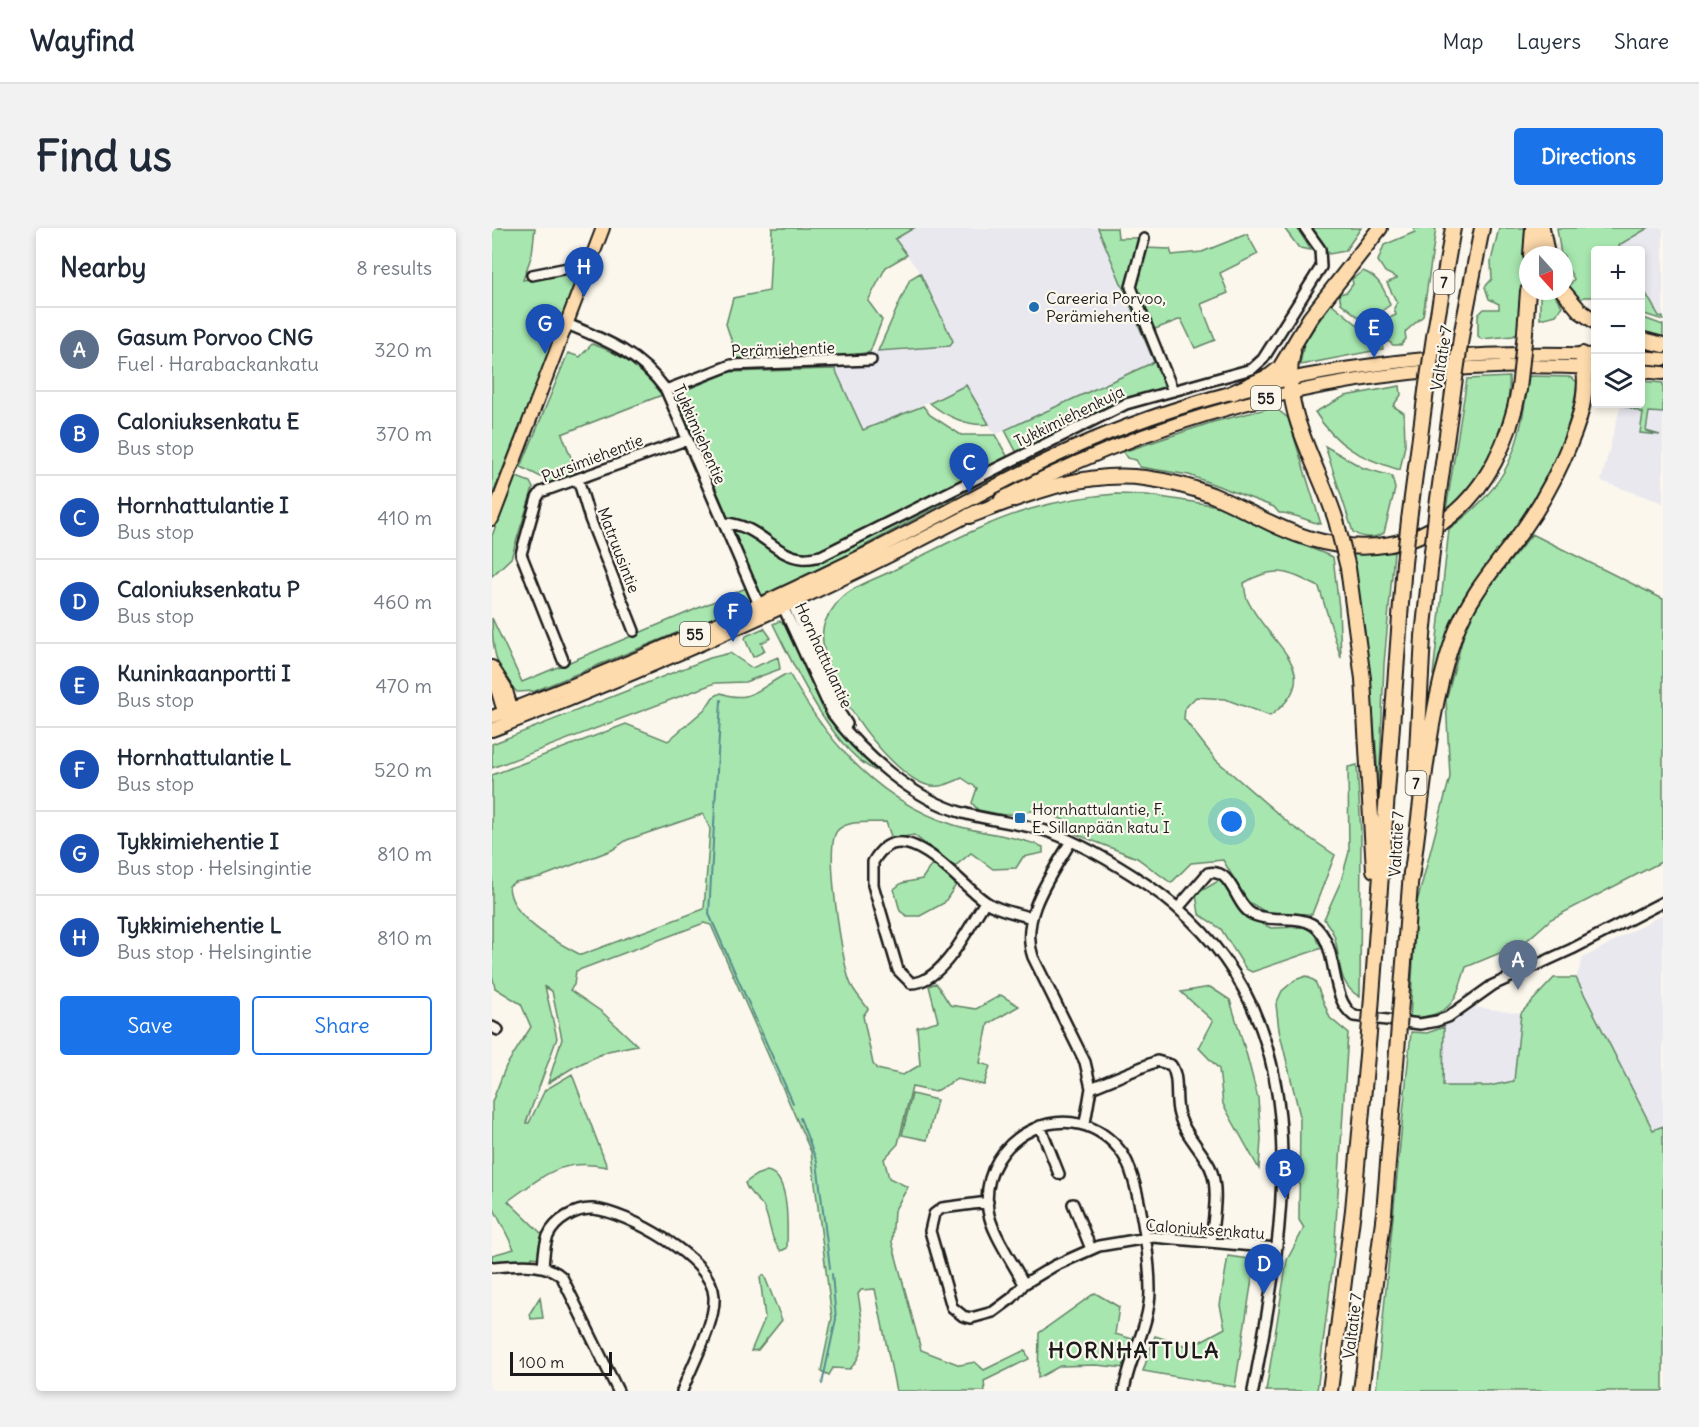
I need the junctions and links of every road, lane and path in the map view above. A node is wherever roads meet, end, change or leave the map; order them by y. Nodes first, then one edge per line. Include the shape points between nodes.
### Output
1 (603, 228) edge
2 (1305, 228) edge
3 (1380, 228) edge
4 (1453, 228) edge
5 (1482, 228) edge
6 (1533, 228) edge
7 (1542, 228) edge
8 (1144, 239) dead end
9 (1532, 246) edge
10 (1545, 246) edge
11 (588, 264) junction
12 (532, 275) dead end
13 (1527, 300) edge
14 (1571, 300) edge
15 (1591, 319) edge
16 (567, 324) junction
17 (1297, 338) junction
18 (1645, 340) edge
19 (1663, 345) edge
20 (1645, 357) edge
21 (1663, 359) edge
22 (871, 360) dead end
23 (1589, 361) edge
24 (1645, 371) edge
25 (1663, 373) edge
26 (1290, 386) junction
27 (1591, 389) edge
28 (666, 390) junction
29 (1173, 391) junction
30 (1232, 393) junction
31 (1585, 398) junction
32 (686, 440) junction
33 (578, 479) junction
34 (969, 516) junction
35 (492, 519) edge
36 (724, 523) junction
37 (783, 595) junction
38 (757, 600) dead end
39 (788, 607) junction
40 (634, 631) dead end
41 (563, 660) dead end
42 (492, 675) edge
43 (509, 710) junction
44 (492, 717) edge
45 (514, 722) junction
46 (492, 730) edge
47 (1071, 841) junction
48 (1411, 879) junction
49 (985, 902) junction
50 (1663, 902) edge
51 (1178, 908) junction
52 (1031, 918) junction
53 (1377, 951) junction
54 (1091, 1088) junction
55 (1086, 1124) junction
56 (1040, 1126) junction
57 (1059, 1174) dead end
58 (988, 1202) junction
59 (1073, 1204) dead end
60 (1144, 1238) junction
61 (1211, 1242) junction
62 (1276, 1248) junction
63 (1090, 1249) junction
64 (492, 1267) edge
65 (543, 1267) junction
66 (1024, 1284) junction
67 (618, 1391) edge
68 (682, 1391) edge
69 (1124, 1391) edge
70 (1253, 1391) edge
71 (1330, 1391) edge
72 (1361, 1391) edge

1 - 11 main road
2 - 29 street, Tykkimiehenkuja via 1322,255 1321,267 1263,359 1244,374
3 - 17 highway
4 - 53 highway, Valtatie 7 / 7, bridge via 1434,336 1404,563
5 - 48 highway, Valtatie 7 / 7, bridge via 1462,331 1437,506 1423,636
6 - 9 highway
7 - 10 highway
8 - 29 street via 1131,287
11 - 12 street
11 - 16 main road
13 - 34 highway, bridge via 1519,389 1501,453 1466,504 1437,527 1398,543 1360,548 1312,539 1211,495 1143,478 1073,482 1020,496
14 - 15 highway
16 - 28 street, Tykkimiehentie via 638,358
16 - 35 main road
17 - 26 highway
17 - 30 highway via 1275,372
18 - 19 highway
20 - 21 main road
22 - 28 street, Perämiehentie via 731,365
23 - 26 main road, 55 via 1442,358
23 - 31 highway
24 - 25 main road
26 - 30 main road, 55
26 - 34 main road, 55 via 1122,442
26 - 53 highway, bridge via 1348,568 1363,679
27 - 31 highway
28 - 32 street, Tykkimiehentie
29 - 36 street, Tykkimiehenkuja via 1126,404 821,556 791,556 747,527
30 - 37 main road, 55 via 1090,441
31 - 48 highway via 1556,477 1524,529 1470,601 1454,635 1432,727
32 - 33 street, Pursimiehentie
32 - 36 street, Tykkimiehentie
33 - 40 street, Matruusintie
33 - 41 street, Pursimiehentie via 541,492 521,549
34 - 39 main road, 55
36 - 38 street, Tykkimiehentie
37 - 39 street, Hornhattulantie
37 - 43 main road, 55
39 - 45 main road, 55
39 - 47 street, Hornhattulantie via 832,713 888,770 946,806
42 - 43 main road via 505,687
43 - 44 main road
43 - 45 main road
45 - 46 main road
47 - 51 street, Hornhattulantie via 1121,867
47 - 52 street
48 - 72 highway, Valtatie 7 / 7 via 1384,1213
49 - 49 street via 916,845 894,844 882,850 873,862 873,885 898,970 911,983 929,978 944,964
49 - 52 street
50 - 51 street via 1572,950 1493,985 1448,1017 1420,1024 1354,1016 1348,1011 1329,946 1318,928 1304,921 1268,919 1251,913 1218,873 1208,873
51 - 62 street, Hornhattulantie via 1212,942 1238,978 1271,1053 1282,1136
52 - 54 street via 1033,957 1076,1042
53 - 71 highway, Valtatie 7 / 7 via 1353,1210
54 - 55 street
54 - 61 street via 1157,1061 1171,1065 1182,1124 1213,1177
55 - 56 street
55 - 60 street via 1122,1154 1132,1174
56 - 57 street
56 - 58 street via 1021,1136 1000,1158 992,1175
58 - 66 street via 991,1220
58 - 66 street, Caloniuksenkatu via 948,1206 934,1214 931,1240 952,1307 963,1316 977,1318 1006,1304
59 - 63 street
60 - 61 street, Caloniuksenkatu
60 - 63 street, Caloniuksenkatu
60 - 69 street via 1150,1302
61 - 62 street, Caloniuksenkatu
62 - 70 street, Hornhattulantie
63 - 66 street, Caloniuksenkatu
64 - 65 street
65 - 67 street via 559,1274 566,1283
65 - 68 street via 552,1230 564,1218 591,1209 659,1236 700,1267 712,1286 714,1306

